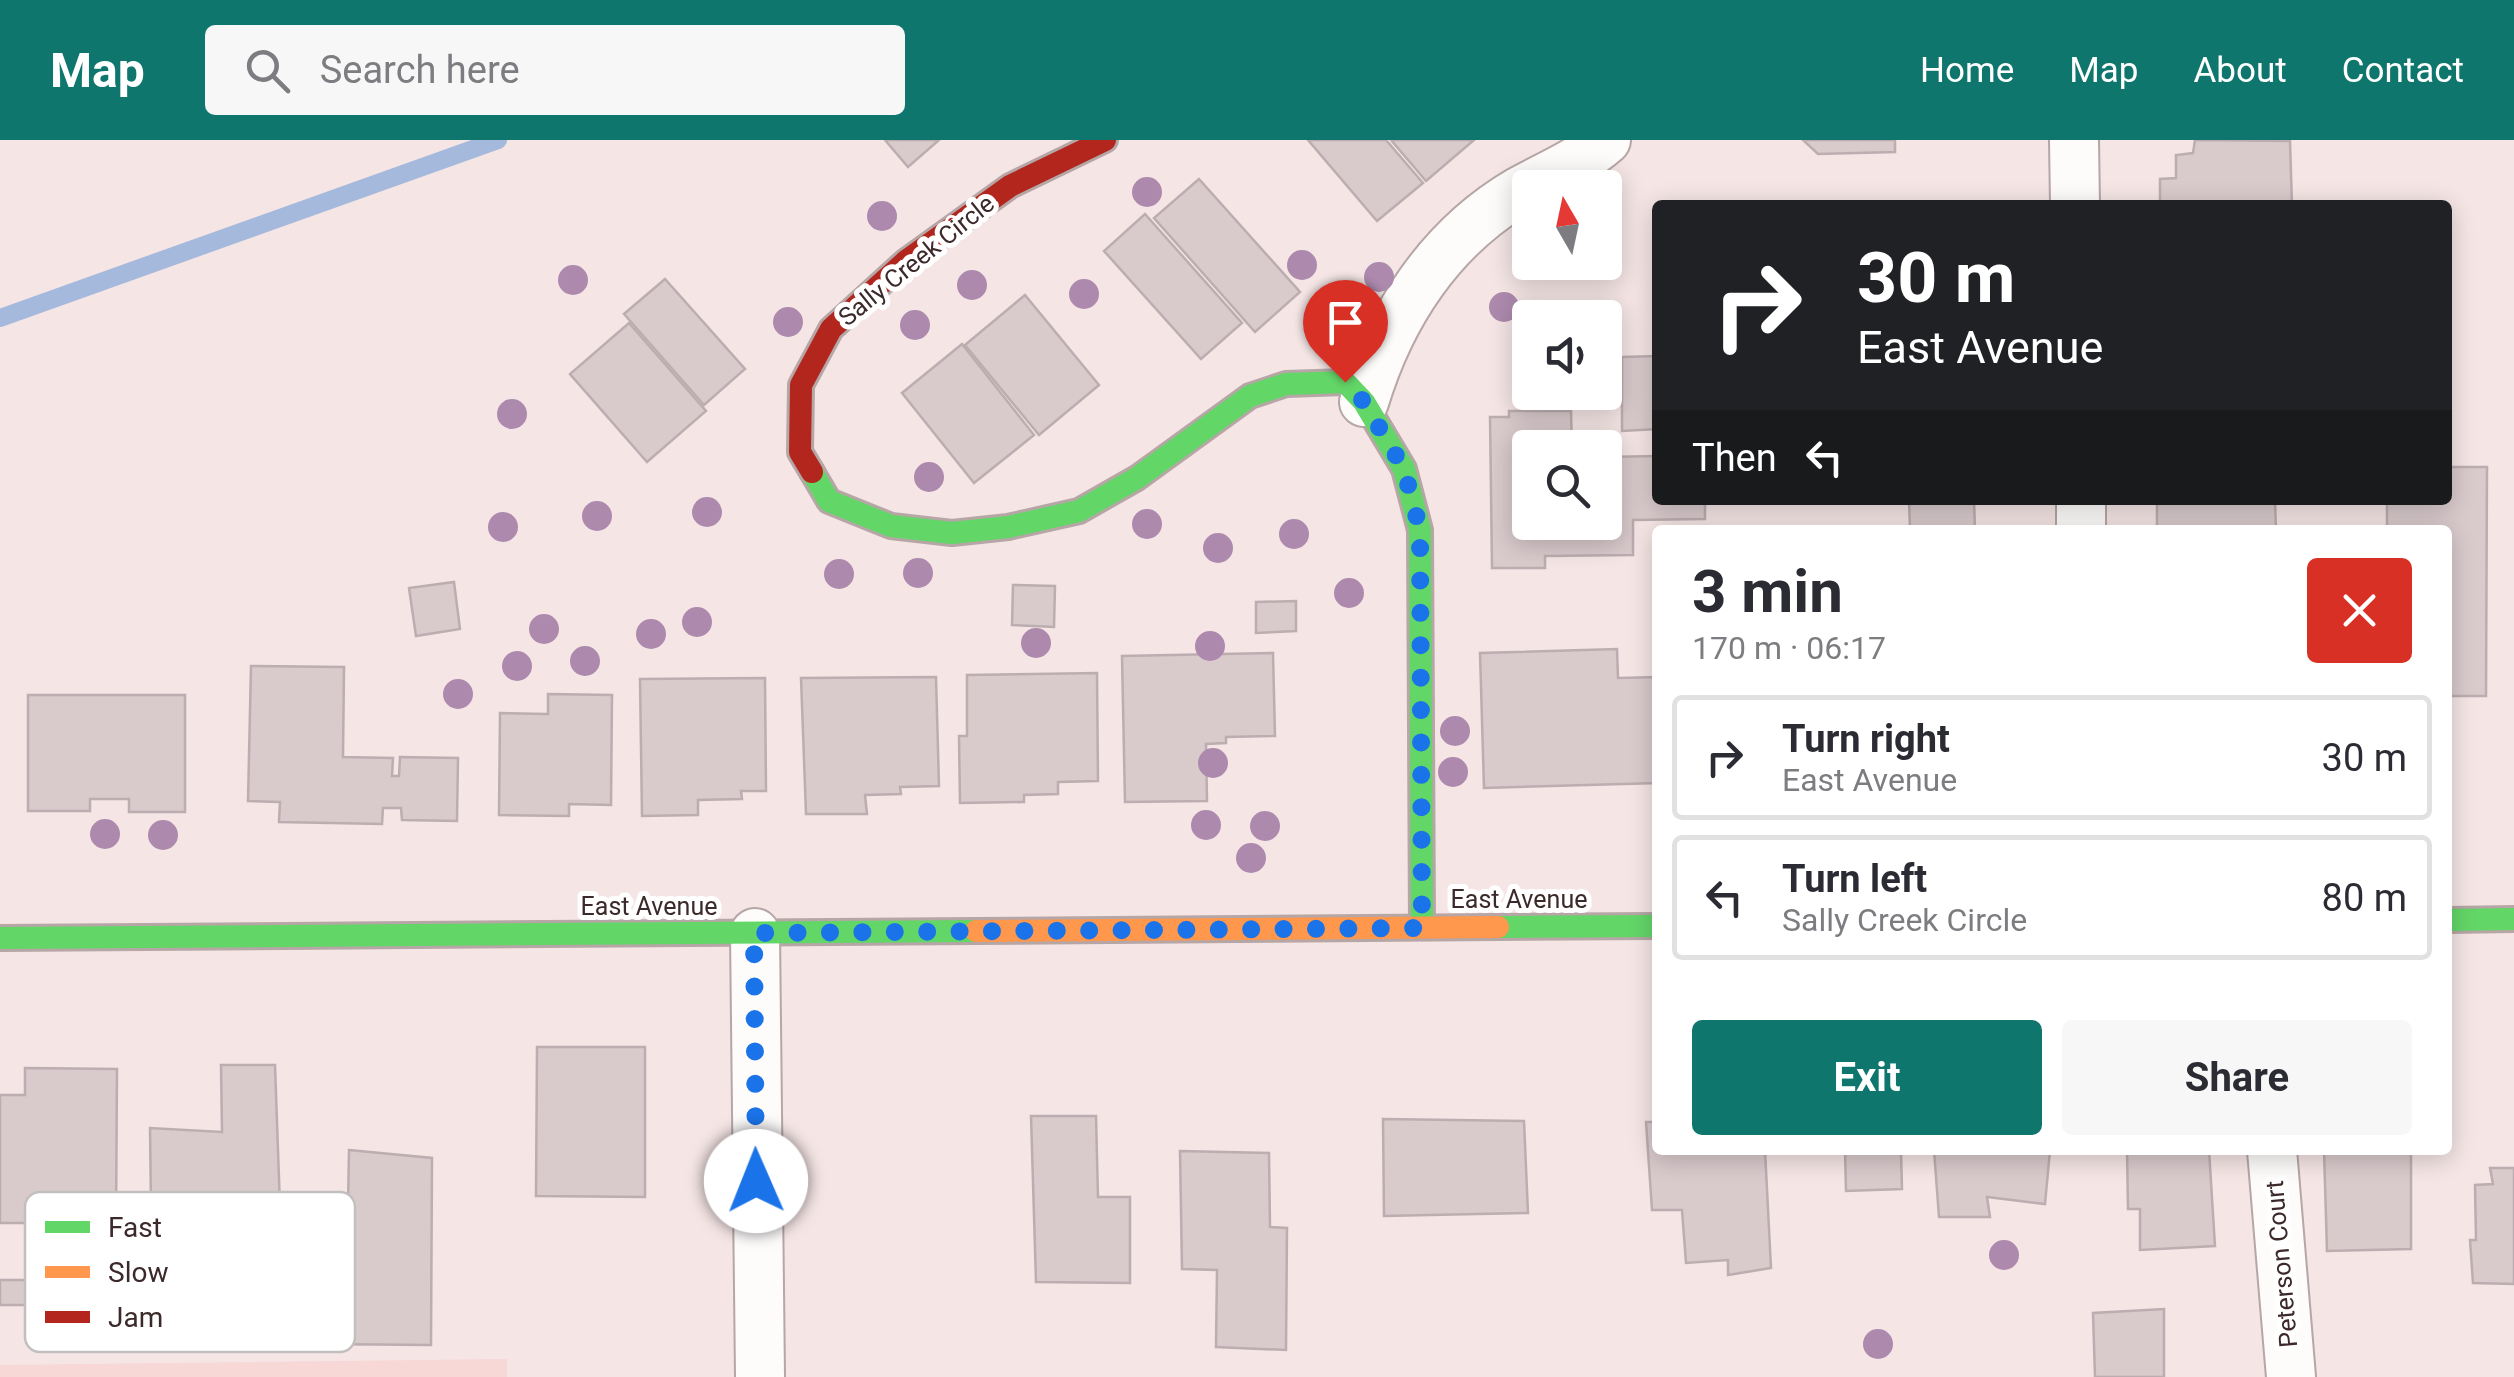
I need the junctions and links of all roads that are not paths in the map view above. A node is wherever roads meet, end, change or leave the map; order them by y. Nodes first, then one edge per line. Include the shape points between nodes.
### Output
1 (1104, 140) edge
2 (1606, 140) edge
3 (2074, 140) edge
4 (2075, 200) edge
5 (1364, 402) junction
6 (2514, 919) edge
7 (2452, 920) edge
8 (1652, 926) edge
9 (1422, 928) junction
10 (754, 933) junction
11 (0, 938) edge
12 (2272, 1155) edge
13 (760, 1377) edge
14 (2291, 1377) edge

1 - 5 street, Sally Creek Circle via 1010,186 906,261 831,328 801,385 800,452 829,501 891,526 952,533 1008,527 1079,511 1250,396 1286,384 1345,382
2 - 5 street via 1469,226 1422,278 1377,359
3 - 4 street
5 - 9 street via 1404,469 1420,530
6 - 7 street
8 - 9 street, East Avenue
9 - 10 street, East Avenue
10 - 11 street, East Avenue
10 - 13 street
12 - 14 street, Peterson Court

